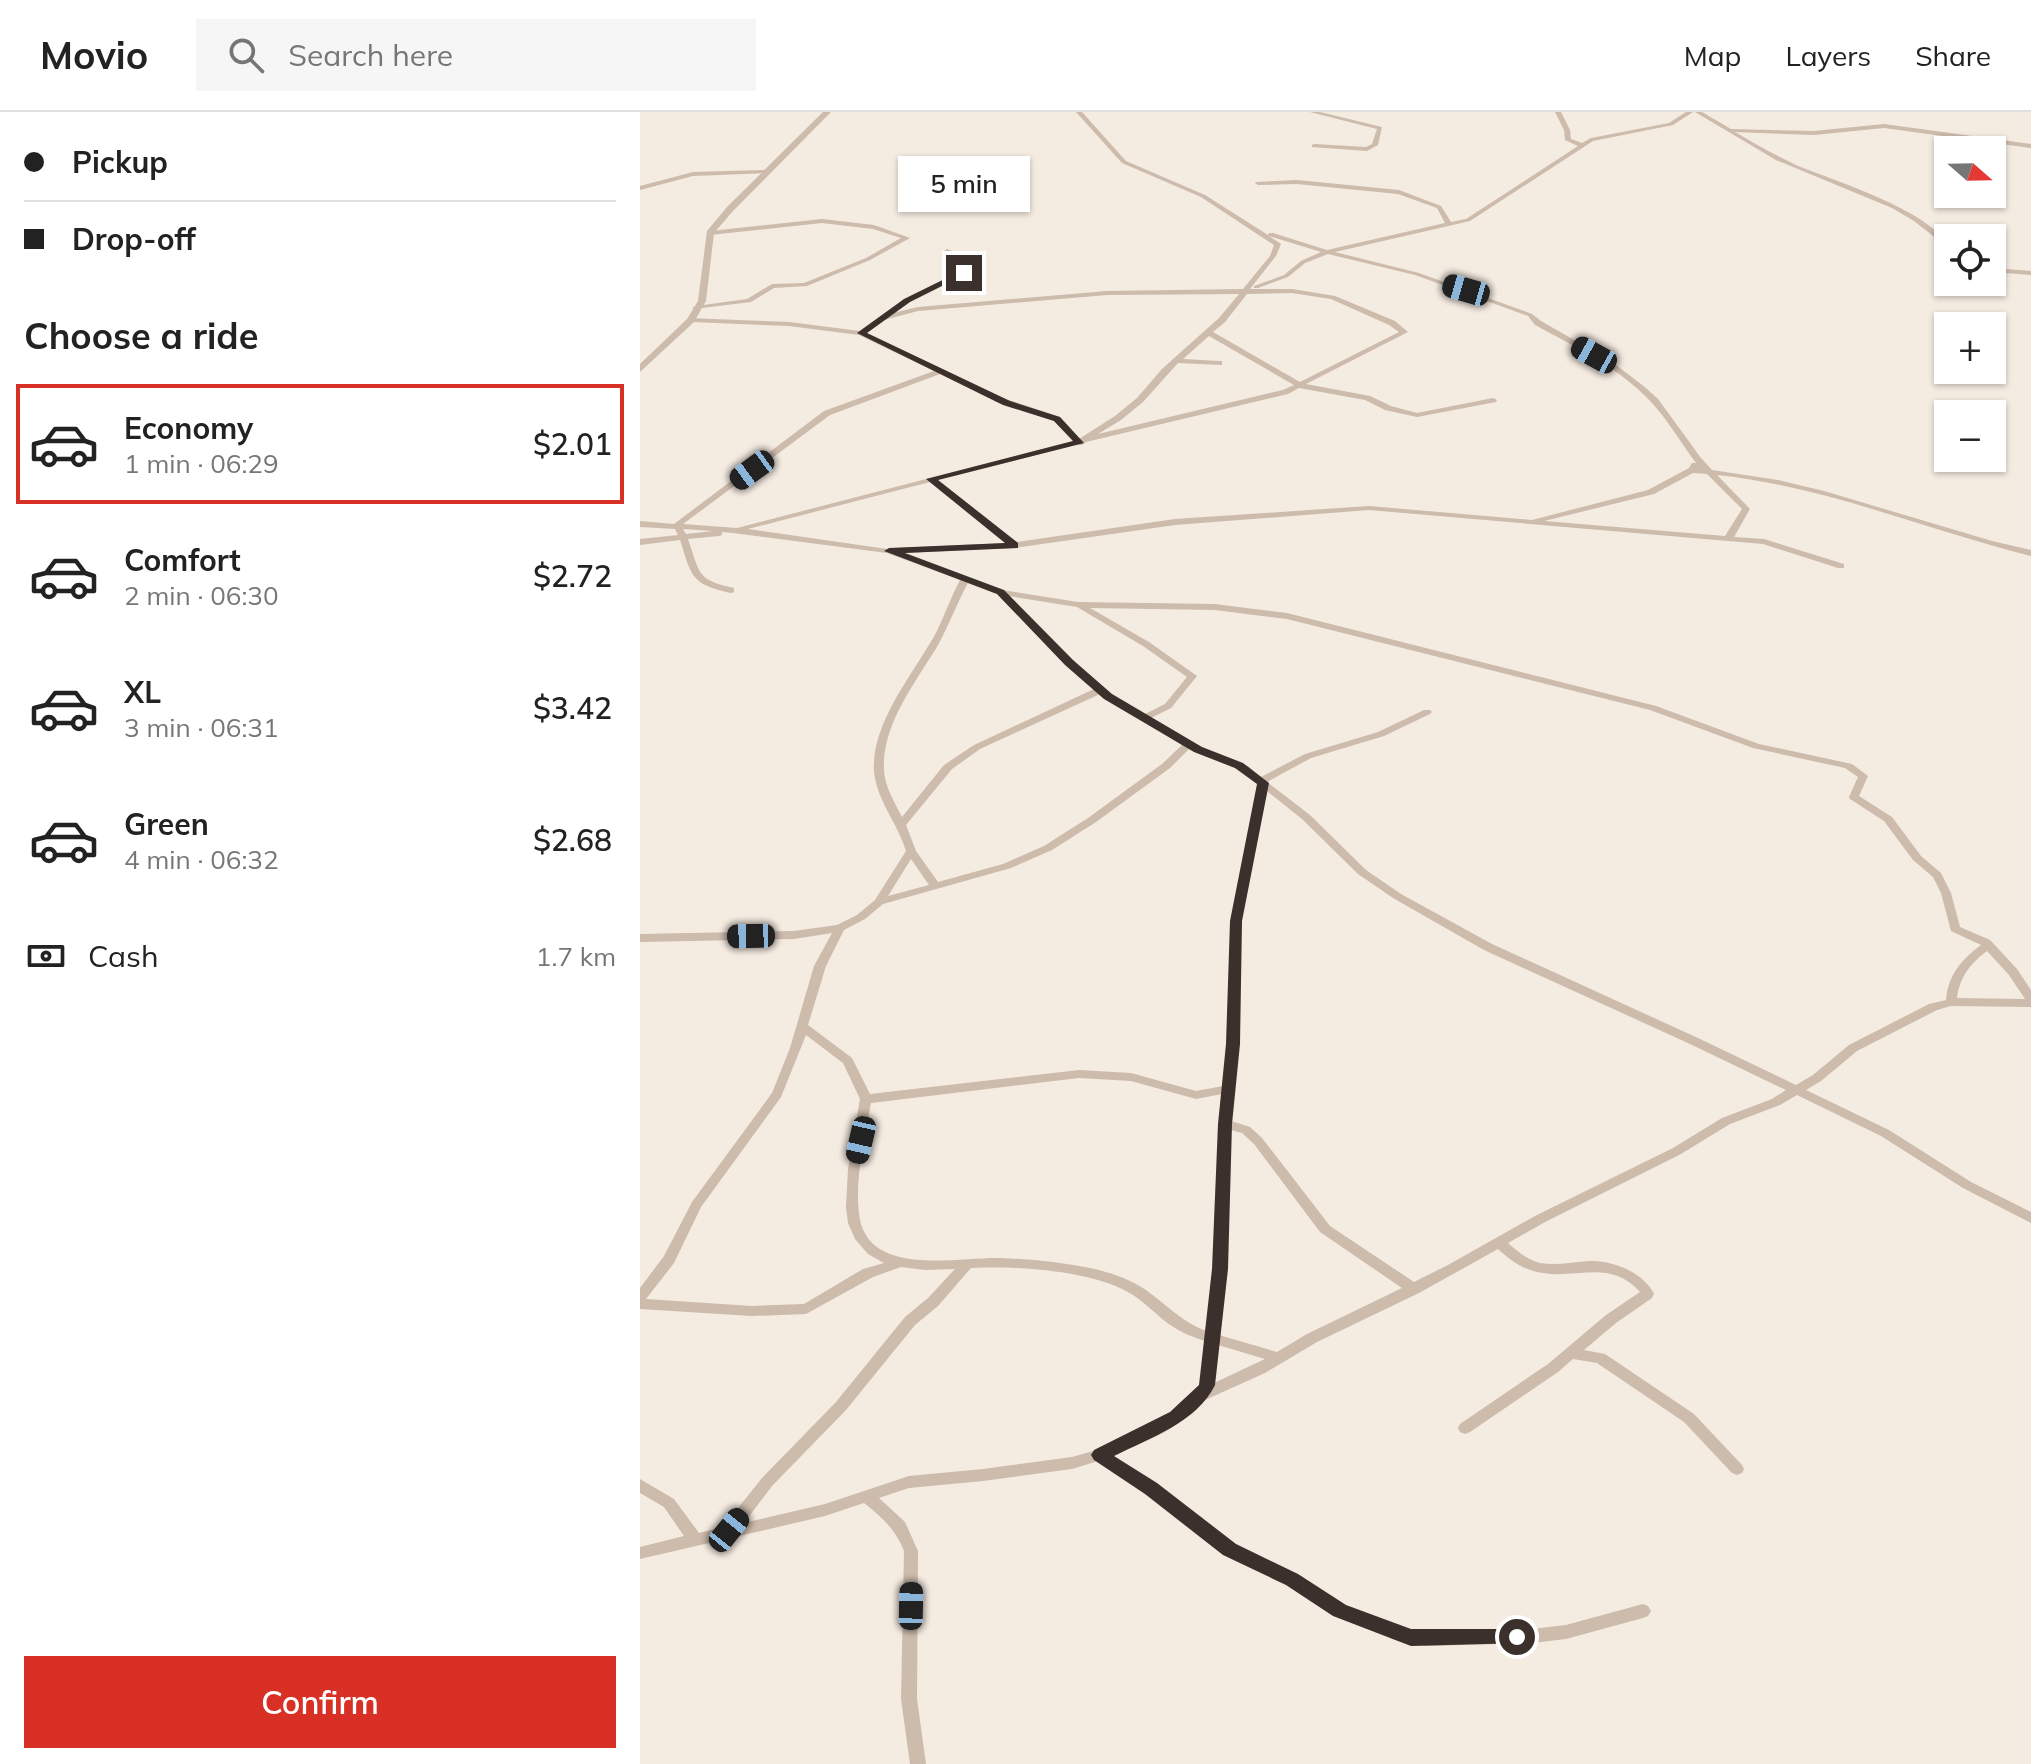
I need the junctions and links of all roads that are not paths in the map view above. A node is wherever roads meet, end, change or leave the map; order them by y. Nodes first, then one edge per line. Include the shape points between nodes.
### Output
1 (827, 112) edge
2 (1079, 112) edge
3 (1313, 112) edge
4 (1558, 112) edge
5 (1690, 112) edge
6 (1698, 112) edge
7 (1733, 130) junction
8 (1581, 145) junction
9 (1314, 146) dead end
10 (2031, 146) edge
11 (766, 172) junction
12 (1258, 183) dead end
13 (640, 188) edge
14 (1449, 225) junction
15 (1260, 230) junction
16 (1934, 232) edge
17 (710, 233) junction
18 (947, 251) dead end
19 (1327, 252) junction
20 (2006, 271) edge
21 (2031, 273) edge
22 (1244, 291) junction
23 (696, 308) junction
24 (883, 318) junction
25 (691, 320) junction
26 (1207, 332) junction
27 (861, 333) junction
28 (1176, 361) junction
29 (1219, 363) dead end
30 (640, 369) edge
31 (942, 371) junction
32 (1302, 386) junction
33 (1493, 400) dead end
34 (1079, 443) junction
35 (1698, 460) junction
36 (1692, 470) junction
37 (1709, 471) junction
38 (931, 479) junction
39 (1528, 523) junction
40 (640, 524) edge
41 (677, 525) junction
42 (733, 530) junction
43 (684, 537) junction
44 (1728, 539) junction
45 (640, 542) edge
46 (1015, 545) junction
47 (889, 551) junction
48 (2031, 553) edge
49 (1841, 566) dead end
50 (965, 580) junction
51 (731, 590) dead end
52 (1000, 592) junction
53 (1078, 605) junction
54 (1100, 690) junction
55 (1427, 712) dead end
56 (1144, 718) junction
57 (1188, 744) junction
58 (1262, 782) junction
59 (902, 824) junction
60 (911, 851) junction
61 (935, 886) junction
62 (879, 902) junction
63 (840, 928) junction
64 (640, 938) edge
65 (1988, 945) junction
66 (2031, 1001) edge
67 (1951, 1002) junction
68 (803, 1027) junction
69 (1228, 1089) junction
70 (1797, 1089) junction
71 (866, 1099) junction
72 (1225, 1124) junction
73 (2031, 1218) edge
74 (1499, 1242) junction
75 (900, 1263) junction
76 (968, 1263) junction
77 (1414, 1289) junction
78 (640, 1298) edge
79 (640, 1304) edge
80 (1214, 1339) junction
81 (1571, 1353) junction
82 (1277, 1358) junction
83 (1202, 1395) junction
84 (1465, 1428) dead end
85 (1100, 1455) junction
86 (1737, 1469) dead end
87 (640, 1485) edge
88 (867, 1497) junction
89 (729, 1530) junction
90 (694, 1538) junction
91 (640, 1553) edge
92 (1643, 1611) dead end
93 (918, 1764) edge

1 - 11 street
2 - 15 street via 1124,162 1203,196
3 - 9 street via 1380,128 1372,147
4 - 8 street via 1568,140
5 - 8 street via 1671,124
6 - 7 street
7 - 10 street via 1814,133 1884,126
7 - 16 street via 1778,159 1907,213
8 - 14 street via 1468,220
11 - 13 street via 693,174
11 - 17 street
12 - 14 street via 1308,182 1399,192 1439,207
14 - 19 street
15 - 19 street
15 - 22 street via 1278,244 1277,250
17 - 23 street via 706,290
17 - 23 street via 822,221 874,227 907,238 805,285 772,286 749,301
18 - 24 street via 983,263 907,300
19 - 22 street via 1278,280
19 - 35 street via 1417,274 1530,315 1643,390
20 - 21 street
22 - 24 street via 1107,293 918,309
22 - 26 street
22 - 32 street via 1333,297 1404,332
23 - 25 street
24 - 27 street
25 - 27 street
25 - 30 street
26 - 28 street
26 - 32 street
27 - 31 street
28 - 29 street
28 - 34 street via 1129,410
31 - 34 street via 1006,403 1057,419
31 - 41 street via 818,418
32 - 33 street via 1367,398 1417,415
32 - 34 street
34 - 38 street
35 - 36 street
35 - 37 street
36 - 37 street
36 - 39 street via 1651,492
37 - 44 street via 1746,509
37 - 48 street via 1794,485
38 - 42 street
38 - 46 street
39 - 44 street
39 - 46 street via 1369,508 1175,522
40 - 41 street
41 - 42 street
41 - 43 street
42 - 43 street
42 - 47 street
43 - 45 street
43 - 51 street via 701,583
44 - 49 street via 1775,544
46 - 47 street
47 - 50 street
50 - 52 street
50 - 59 street via 893,715 880,754 885,794
52 - 53 street
52 - 54 street
53 - 56 street via 1192,676 1168,706
53 - 65 street via 1215,607 1287,616 1653,708 1756,746 1848,766 1863,776 1854,797 1858,803 1888,819 1937,875 1955,929
54 - 56 street
54 - 59 street via 977,747 948,767
55 - 58 street via 1381,734 1308,756
56 - 57 street
57 - 58 street via 1239,765
57 - 61 street via 1103,813 1048,848
58 - 69 street via 1236,921
58 - 70 street via 1368,877 1438,920
59 - 60 street
60 - 61 street
60 - 62 street
61 - 62 street
62 - 63 street
63 - 64 street via 794,935
63 - 68 street via 820,966
65 - 66 street
65 - 67 street via 1958,971
66 - 67 street
67 - 70 street via 1853,1048
68 - 71 street via 848,1061
68 - 78 street via 774,1100 696,1205 669,1259
69 - 71 street via 1196,1095 1141,1079 1079,1074
69 - 72 street
70 - 73 street via 1901,1141 1967,1185
70 - 74 street
71 - 75 street via 853,1176 854,1225 870,1247
72 - 77 street via 1239,1126 1258,1141 1325,1229
72 - 80 street
74 - 77 street
74 - 81 street via 1537,1267 1602,1268 1646,1287 1645,1297
75 - 76 street
75 - 79 street via 877,1268 806,1309
76 - 80 street via 1016,1264 1111,1279 1137,1291 1184,1327
76 - 89 street via 910,1321
77 - 82 street
80 - 82 street
80 - 83 street
81 - 84 street
81 - 86 street via 1600,1358 1689,1418
82 - 83 street
83 - 85 street via 1165,1424
85 - 88 street via 1072,1463 909,1482
85 - 92 street via 1230,1549 1292,1579 1339,1610 1398,1634 1426,1639 1532,1636
87 - 90 street via 669,1503
88 - 89 street
88 - 93 street via 906,1533 911,1551 909,1699
89 - 90 street
90 - 91 street

